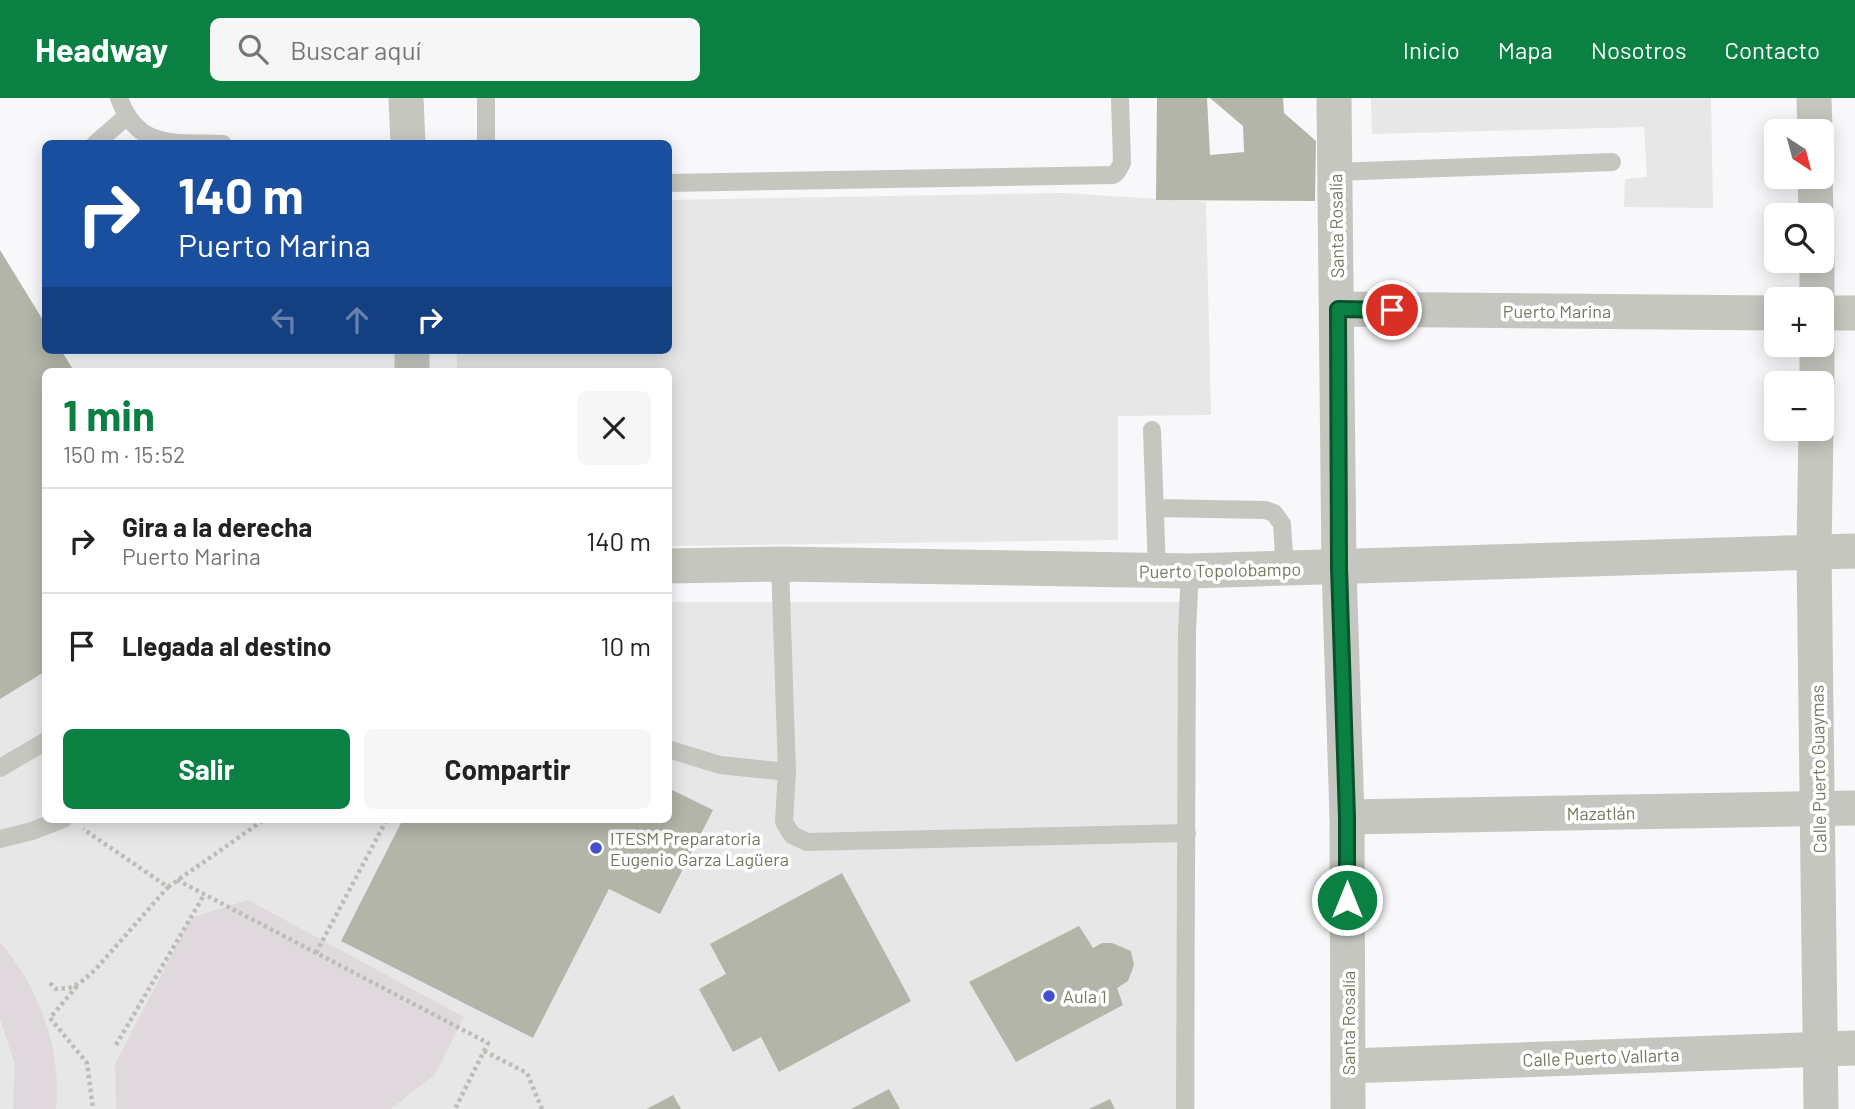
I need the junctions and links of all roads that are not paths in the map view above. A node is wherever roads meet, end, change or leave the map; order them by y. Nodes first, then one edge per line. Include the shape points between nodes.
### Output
1 (119, 98) edge
2 (406, 98) edge
3 (486, 98) edge
4 (1120, 98) edge
5 (1334, 98) edge
6 (1814, 98) edge
7 (126, 117) junction
8 (1815, 119) edge
9 (100, 140) edge
10 (162, 140) edge
11 (408, 140) edge
12 (486, 140) edge
13 (1612, 162) dead end
14 (1335, 172) junction
15 (672, 183) edge
16 (1338, 309) junction
17 (1764, 313) edge
18 (1834, 313) edge
19 (1855, 313) edge
20 (1152, 430) dead end
21 (1816, 441) edge
22 (1155, 509) junction
23 (1815, 551) junction
24 (1855, 551) edge
25 (780, 564) junction
26 (672, 566) edge
27 (1339, 568) junction
28 (1285, 570) junction
29 (1174, 571) junction
30 (42, 743) edge
31 (672, 750) edge
32 (0, 768) edge
33 (787, 772) junction
34 (1855, 808) edge
35 (1819, 809) junction
36 (1347, 817) junction
37 (71, 823) edge
38 (1186, 833) junction
39 (0, 839) edge
40 (1821, 1048) junction
41 (1855, 1048) edge
42 (1348, 1066) junction
43 (1185, 1109) edge
44 (1348, 1109) edge
45 (1821, 1109) edge

1 - 7 lane
2 - 11 street
3 - 12 lane
4 - 15 lane via 1122,163 1113,175
5 - 14 street, Santa Rosalía
6 - 8 street
7 - 9 lane
7 - 10 lane via 145,136
13 - 14 lane
14 - 16 street, Santa Rosalía
16 - 17 street, Puerto Marina
16 - 27 street, Santa Rosalía
18 - 19 street
20 - 22 lane
21 - 23 street, Calle Puerto Guaymas
22 - 28 lane via 1274,513 1282,524
22 - 29 lane
23 - 24 street, Puerto Topolobampo
23 - 27 street, Puerto Topolobampo
23 - 35 street, Calle Puerto Guaymas
25 - 26 street, Puerto Topolobampo
25 - 29 street, Puerto Topolobampo
25 - 33 lane
27 - 28 street, Puerto Topolobampo
27 - 36 street, Santa Rosalía
28 - 29 street, Puerto Topolobampo
29 - 38 lane via 1187,631
30 - 32 lane
31 - 33 lane via 720,765
33 - 38 lane via 784,822 792,835 807,842
34 - 35 street, Mazatlán
35 - 36 street, Mazatlán
35 - 40 street, Calle Puerto Guaymas
36 - 42 street, Santa Rosalía
37 - 39 lane
38 - 43 lane
40 - 41 street, Calle Puerto Vallarta
40 - 42 street, Calle Puerto Vallarta
40 - 45 street, Calle Puerto Guaymas
42 - 44 street, Santa Rosalía

